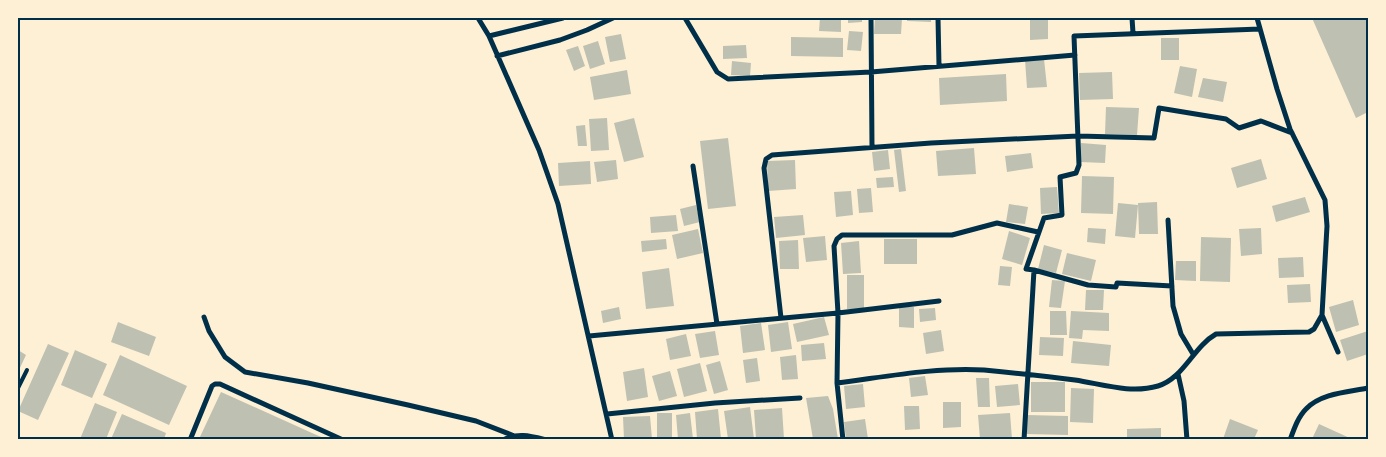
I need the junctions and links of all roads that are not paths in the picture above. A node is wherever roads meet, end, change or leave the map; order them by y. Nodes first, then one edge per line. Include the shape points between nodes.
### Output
1 (478, 18) edge
2 (563, 18) edge
3 (612, 18) edge
4 (685, 18) edge
5 (871, 18) edge
6 (938, 18) edge
7 (1132, 18) edge
8 (1257, 18) edge
9 (1260, 29) junction
10 (1133, 33) junction
11 (489, 36) junction
12 (1074, 55) junction
13 (497, 56) junction
14 (939, 66) junction
15 (871, 72) junction
16 (1292, 133) junction
17 (1078, 136) junction
18 (872, 147) junction
19 (693, 166) dead end
20 (1168, 220) dead end
21 (1038, 232) junction
22 (1034, 270) junction
23 (1172, 286) junction
24 (939, 301) dead end
25 (838, 313) junction
26 (1322, 315) junction
27 (204, 317) dead end
28 (780, 318) junction
29 (717, 324) junction
30 (589, 336) junction
31 (1338, 352) dead end
32 (1193, 354) junction
33 (27, 370) dead end
34 (1028, 374) junction
35 (1178, 374) junction
36 (837, 383) junction
37 (18, 388) edge
38 (1368, 388) edge
39 (800, 398) dead end
40 (607, 414) junction
41 (512, 435) junction
42 (190, 440) edge
43 (343, 440) edge
44 (503, 440) edge
45 (547, 440) edge
46 (612, 440) edge
47 (843, 440) edge
48 (1024, 440) edge
49 (1187, 440) edge
50 (1290, 440) edge

1 - 11 street
2 - 11 street
3 - 13 street via 560,40
4 - 15 street via 717,72 728,79
5 - 15 street
6 - 14 street
7 - 10 street
8 - 9 street
9 - 10 street
9 - 16 street
10 - 12 street via 1074,36
11 - 13 street
12 - 14 street
12 - 17 street
13 - 30 street via 539,150 558,204
14 - 15 street
15 - 18 street
16 - 17 street via 1261,121 1239,128 1226,119 1159,108 1154,138
16 - 26 street via 1325,200 1327,226
17 - 18 street
17 - 21 street via 1079,165 1076,172 1060,176 1062,215 1044,218
18 - 28 street via 772,155 766,159 764,168
19 - 29 street
20 - 23 street
21 - 22 street via 1026,270
21 - 25 street via 996,223 952,235 842,235 834,246
22 - 23 street via 1088,285 1116,288 1117,283
22 - 34 street
23 - 32 street via 1177,322
24 - 25 street
25 - 28 street
25 - 36 street
26 - 31 street
26 - 32 street via 1309,332 1216,334
27 - 41 street via 225,357 245,372 476,421
28 - 29 street
29 - 30 street
30 - 40 street
32 - 35 street
33 - 37 lane
34 - 35 street via 1134,390 1159,386
34 - 36 street via 951,370
34 - 48 street
35 - 49 street
36 - 47 street
38 - 50 street via 1315,402 1298,419
39 - 40 street
40 - 46 street
41 - 44 street
41 - 45 street
42 - 43 street via 212,386 220,384

